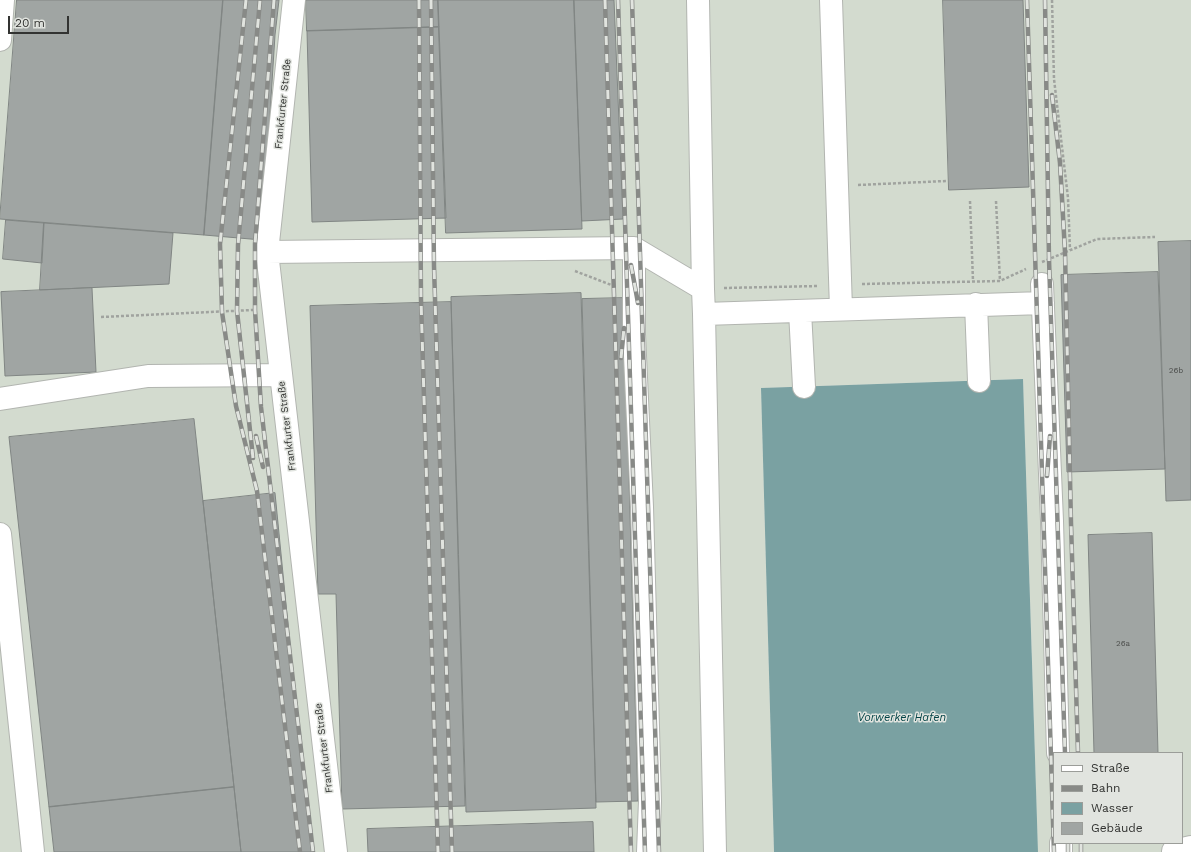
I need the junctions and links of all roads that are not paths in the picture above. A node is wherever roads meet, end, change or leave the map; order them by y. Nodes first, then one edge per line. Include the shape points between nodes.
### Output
1 (3, 0) edge
2 (294, 0) edge
3 (698, 0) edge
4 (831, 0) edge
5 (0, 40) edge
6 (634, 248) junction
7 (267, 252) junction
8 (703, 289) junction
9 (976, 304) junction
10 (841, 309) junction
11 (800, 311) junction
12 (704, 314) junction
13 (281, 375) junction
14 (979, 381) dead end
15 (804, 387) dead end
16 (0, 399) edge
17 (0, 534) edge
18 (1058, 752) edge
19 (1191, 847) edge
20 (33, 852) edge
21 (336, 852) edge
22 (648, 852) edge
23 (715, 852) edge
24 (1173, 852) edge

1 - 5 street
2 - 7 street, Frankfurter Straße
3 - 8 street
4 - 10 street
6 - 7 street
6 - 8 street
6 - 22 street via 634,334 642,507 650,801
7 - 13 street, Frankfurter Straße
8 - 12 street
9 - 10 street
9 - 14 street
9 - 18 street via 1042,293 1052,522
10 - 11 street
11 - 12 street
11 - 15 street
12 - 23 street
13 - 16 street via 148,376
13 - 21 street, Frankfurter Straße
17 - 20 street
19 - 24 street

